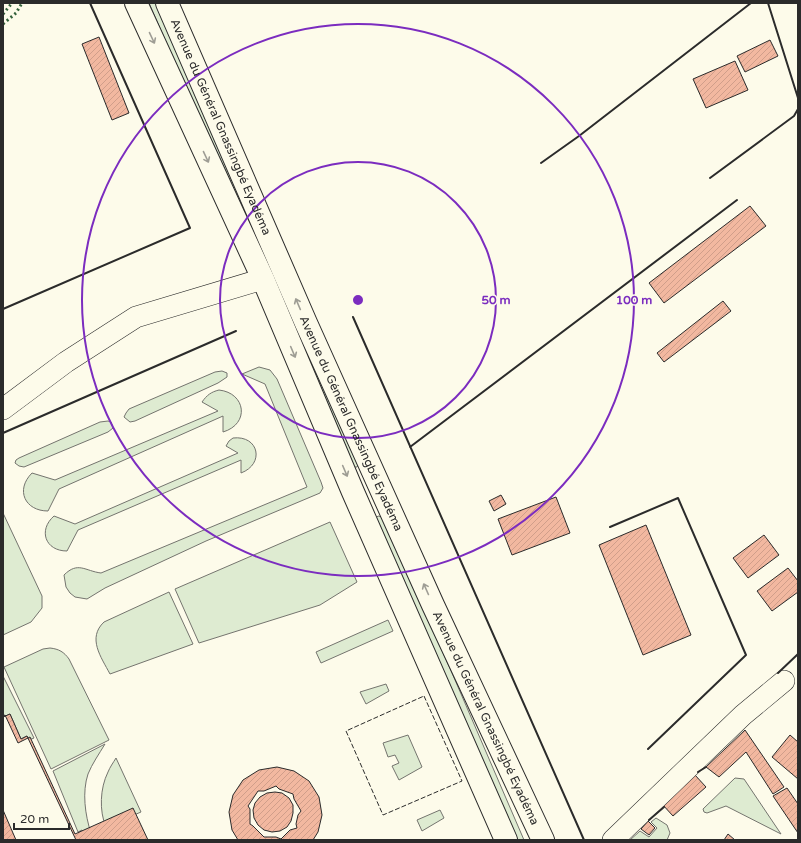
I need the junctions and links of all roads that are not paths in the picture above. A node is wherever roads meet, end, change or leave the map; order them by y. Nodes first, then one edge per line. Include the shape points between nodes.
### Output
1 (136, 3) edge
2 (167, 3) edge
3 (263, 279) junction
4 (3, 409) edge
5 (784, 680) dead end
6 (506, 840) edge
7 (543, 840) edge
8 (613, 840) edge

1 -> 3 main road, Avenue du Général Gnassingbé Eyadéma
7 -> 2 main road, Avenue du Général Gnassingbé Eyadéma via 433,605 306,323
3 - 4 street via 136,317 66,362
3 -> 6 main road, Avenue du Général Gnassingbé Eyadéma
5 - 8 street via 743,715

